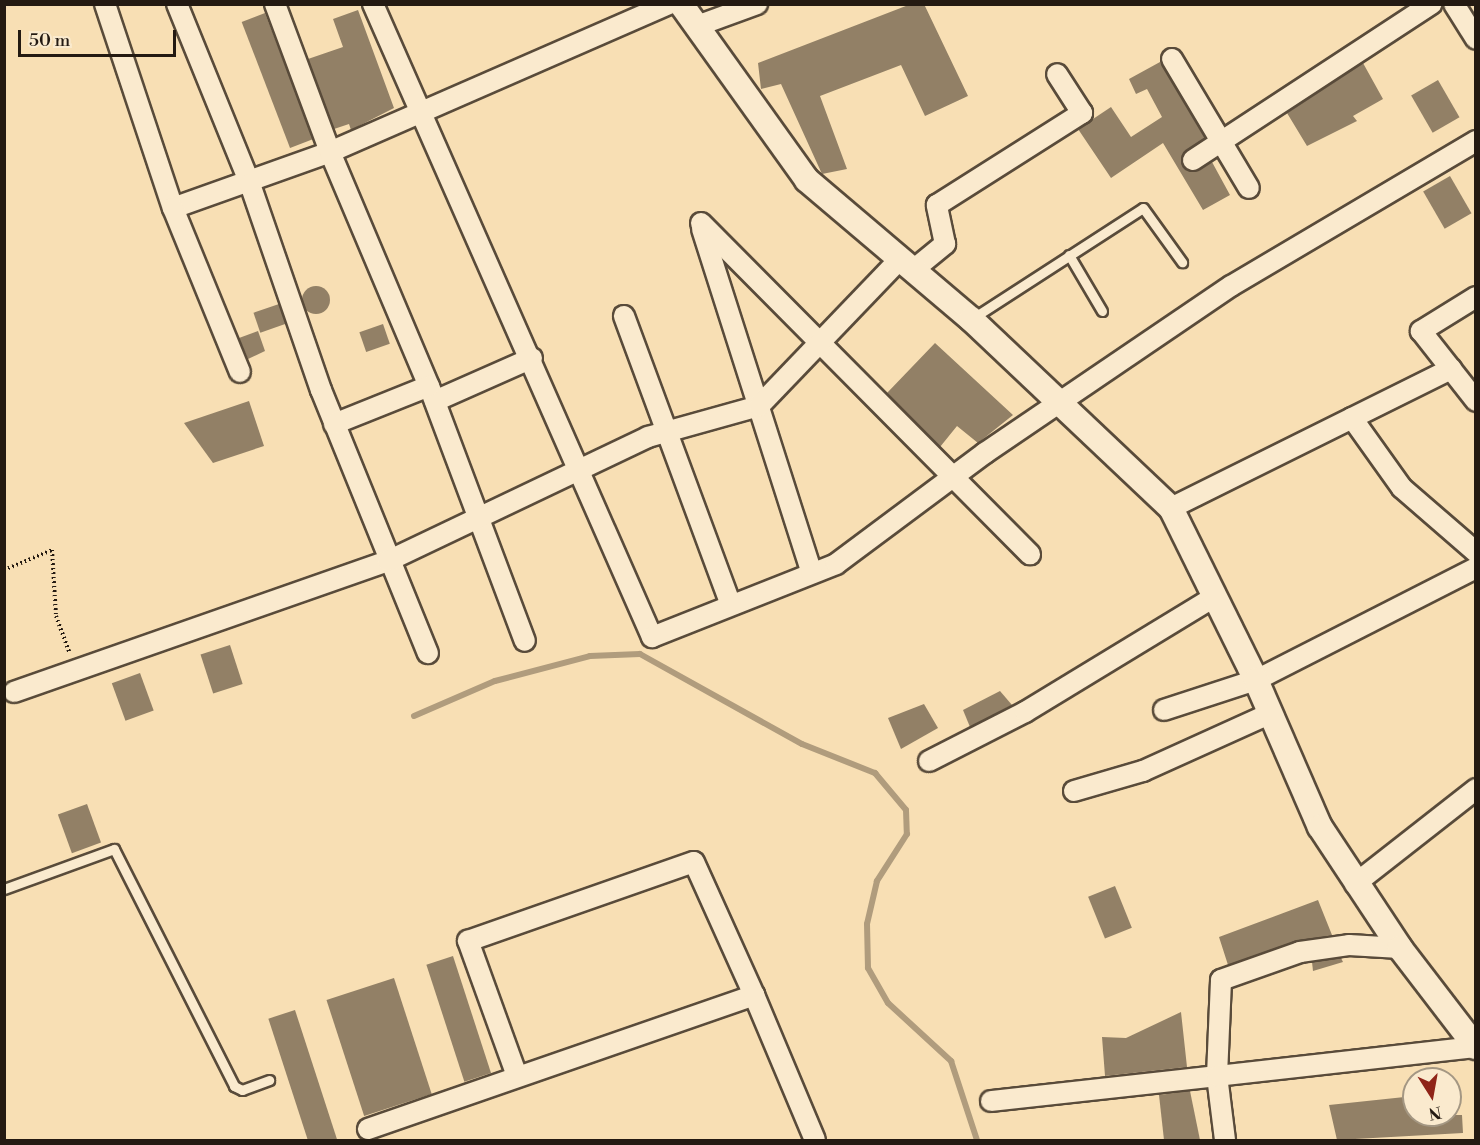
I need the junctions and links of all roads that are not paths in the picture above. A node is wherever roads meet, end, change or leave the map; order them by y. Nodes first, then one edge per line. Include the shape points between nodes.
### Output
1 (105, 4) edge
2 (177, 4) edge
3 (275, 4) edge
4 (373, 4) edge
5 (668, 4) edge
6 (681, 4) edge
7 (757, 4) edge
8 (1431, 4) edge
9 (1454, 4) edge
10 (697, 26) junction
11 (1476, 39) edge
12 (1172, 59) dead end
13 (1057, 74) dead end
14 (416, 111) junction
15 (1476, 141) edge
16 (1221, 142) junction
17 (330, 152) junction
18 (1193, 160) dead end
19 (250, 184) junction
20 (1249, 188) dead end
21 (173, 208) junction
22 (1069, 255) junction
23 (1182, 262) dead end
24 (905, 265) junction
25 (1476, 297) edge
26 (1102, 311) dead end
27 (624, 316) dead end
28 (971, 319) junction
29 (817, 343) junction
30 (532, 358) junction
31 (1451, 369) junction
32 (240, 372) dead end
33 (432, 394) junction
34 (1060, 401) junction
35 (1476, 401) edge
36 (759, 406) junction
37 (1352, 418) junction
38 (334, 424) junction
39 (667, 432) junction
40 (578, 474) junction
41 (953, 477) junction
42 (1171, 508) junction
43 (478, 520) junction
44 (1476, 552) edge
45 (1030, 554) dead end
46 (388, 561) junction
47 (1476, 568) edge
48 (812, 573) junction
49 (1214, 597) junction
50 (731, 605) junction
51 (525, 641) dead end
52 (428, 653) dead end
53 (1256, 680) junction
54 (14, 692) dead end
55 (1164, 710) dead end
56 (1269, 714) junction
57 (929, 761) dead end
58 (1476, 789) edge
59 (1074, 791) dead end
60 (1355, 884) junction
61 (4, 889) edge
62 (1400, 948) junction
63 (754, 995) junction
64 (1476, 1047) edge
65 (517, 1076) junction
66 (1218, 1076) junction
67 (269, 1080) dead end
68 (991, 1101) dead end
69 (368, 1129) dead end
70 (815, 1140) edge
71 (1225, 1140) edge

1 - 21 street
2 - 19 street
3 - 17 street
4 - 14 street
5 - 14 street
6 - 10 street
7 - 10 street
8 - 16 street
9 - 11 street
10 - 24 street via 807,180
12 - 16 street
13 - 24 street via 1082,113 937,205 945,243
14 - 17 street
14 - 30 street
15 - 34 street via 1231,286
16 - 18 street
16 - 20 street
17 - 19 street
17 - 33 street
19 - 21 street
19 - 38 street
21 - 32 street
22 - 23 lane via 1143,208
22 - 26 lane
22 - 28 lane
24 - 28 street
24 - 29 street
25 - 31 street via 1421,331
27 - 39 street
28 - 34 street
29 - 36 street
29 - 36 street via 700,223
29 - 41 street
30 - 33 street
30 - 40 street
31 - 35 street
31 - 37 street
33 - 38 street
33 - 43 street
34 - 41 street
34 - 42 street
36 - 39 street
36 - 48 street
37 - 42 street
37 - 44 street via 1402,488
38 - 46 street
39 - 40 street
39 - 50 street
40 - 43 street
40 - 50 street via 652,637
41 - 45 street
41 - 48 street via 836,564
42 - 49 street
43 - 46 street
43 - 51 street
46 - 52 street
46 - 54 street
47 - 53 street
48 - 50 street
49 - 53 street
49 - 57 street via 1025,712
53 - 55 street
53 - 56 street
56 - 59 street via 1143,771
56 - 60 street via 1320,827
58 - 60 street
60 - 62 street
61 - 67 lane via 114,849 234,1086 242,1090
62 - 64 street
62 - 66 street via 1349,945 1300,952 1221,980
63 - 65 street
63 - 65 street via 694,862 468,941
63 - 70 street
64 - 66 street
65 - 69 street
66 - 68 street
66 - 71 street

